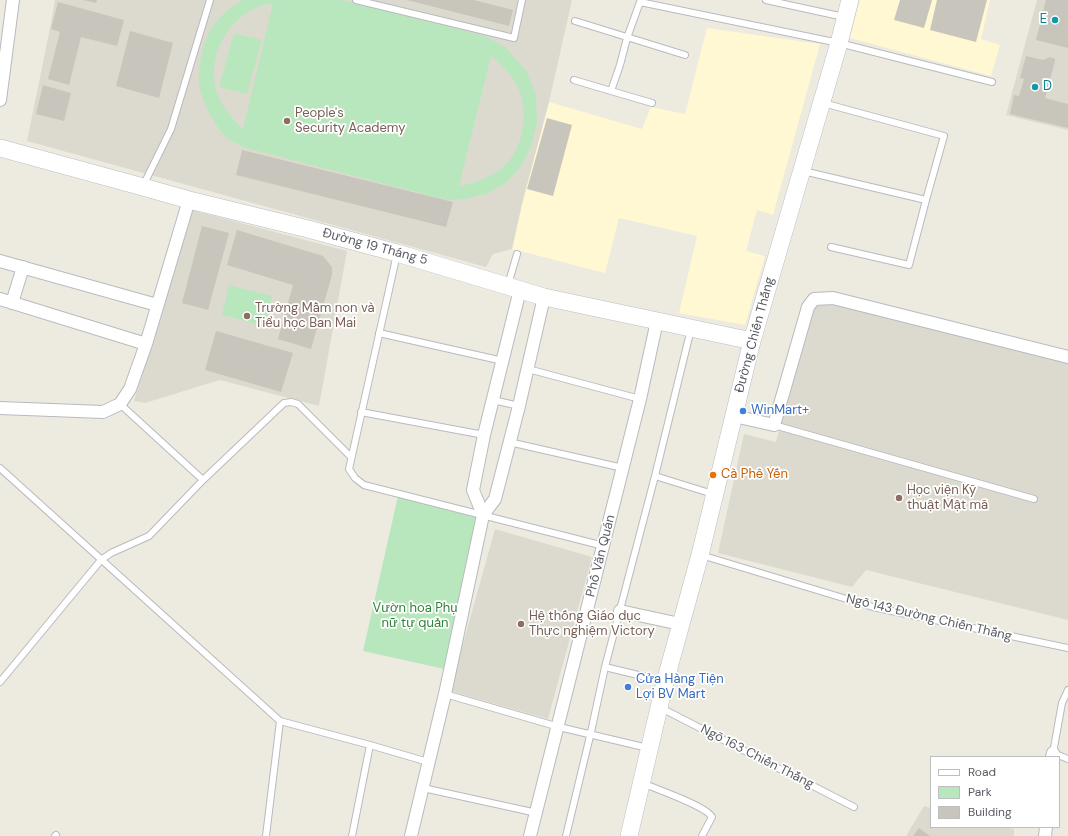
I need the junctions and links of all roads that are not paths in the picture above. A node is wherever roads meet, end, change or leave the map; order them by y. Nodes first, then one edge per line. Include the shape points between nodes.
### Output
1 (13, 0) edge
2 (210, 0) edge
3 (356, 0) edge
4 (522, 0) edge
5 (766, 0) edge
6 (850, 0) edge
7 (845, 18) junction
8 (575, 21) dead end
9 (627, 38) junction
10 (839, 43) junction
11 (685, 55) dead end
12 (574, 80) dead end
13 (992, 82) dead end
14 (611, 91) junction
15 (0, 100) edge
16 (652, 103) dead end
17 (821, 103) junction
18 (0, 148) edge
19 (802, 170) junction
20 (143, 187) junction
21 (189, 200) junction
22 (926, 200) junction
23 (831, 247) dead end
24 (397, 253) junction
25 (517, 254) dead end
26 (0, 261) edge
27 (23, 268) junction
28 (514, 287) junction
29 (544, 296) junction
30 (0, 299) edge
31 (12, 303) junction
32 (157, 305) junction
33 (657, 321) junction
34 (691, 328) junction
35 (379, 333) junction
36 (752, 341) junction
37 (146, 344) junction
38 (1068, 356) edge
39 (503, 361) junction
40 (528, 369) junction
41 (640, 399) junction
42 (493, 400) junction
43 (120, 404) junction
44 (519, 406) junction
45 (0, 408) edge
46 (361, 412) junction
47 (734, 416) junction
48 (774, 425) junction
49 (484, 435) junction
50 (509, 442) junction
51 (351, 457) junction
52 (0, 468) edge
53 (623, 468) junction
54 (655, 476) junction
55 (203, 480) junction
56 (714, 494) junction
57 (1034, 499) dead end
58 (483, 515) junction
59 (604, 546) junction
60 (700, 555) junction
61 (101, 560) junction
62 (620, 611) junction
63 (680, 624) junction
64 (1068, 648) edge
65 (605, 667) junction
66 (0, 682) edge
67 (665, 682) junction
68 (1068, 690) edge
69 (445, 694) junction
70 (660, 707) junction
71 (280, 722) junction
72 (559, 727) junction
73 (590, 735) junction
74 (370, 745) junction
75 (650, 748) junction
76 (1052, 755) edge
77 (428, 762) junction
78 (642, 783) junction
79 (422, 788) junction
80 (854, 807) dead end
81 (537, 813) junction
82 (266, 836) edge
83 (352, 836) edge
84 (411, 836) edge
85 (530, 836) edge
86 (566, 836) edge
87 (629, 836) edge
88 (702, 836) edge

1 - 15 street
2 - 20 lane via 171,129
3 - 4 lane via 514,38
5 - 7 lane
6 - 7 street, Đường Chiến Thắng
7 - 10 street, Đường Chiến Thắng
8 - 9 lane
9 - 10 lane via 640,2
9 - 11 lane
9 - 14 lane
10 - 13 lane
10 - 17 street, Đường Chiến Thắng
12 - 14 lane
14 - 16 lane
17 - 19 street, Đường Chiến Thắng
17 - 22 lane via 944,136
18 - 20 street, Đường 19 Tháng 5
19 - 22 lane
19 - 36 street, Đường Chiến Thắng
20 - 21 street, Đường 19 Tháng 5
21 - 24 street, Đường 19 Tháng 5
21 - 32 street
22 - 23 lane via 909,265
24 - 28 street, Đường 19 Tháng 5
24 - 35 lane
25 - 28 lane
26 - 27 street
27 - 31 street
27 - 32 street
28 - 29 street, Đường 19 Tháng 5
28 - 39 street
29 - 33 street, Đường 19 Tháng 5
29 - 40 street
30 - 31 street
31 - 37 street
32 - 37 street
33 - 34 street, Đường 19 Tháng 5
33 - 41 street, Phố Văn Quán
34 - 36 street, Đường 19 Tháng 5
34 - 54 lane
35 - 39 lane
35 - 46 lane
36 - 47 street, Đường Chiến Thắng
37 - 43 street via 130,389
38 - 48 street via 833,298 814,299 808,307
39 - 42 street
40 - 41 lane
40 - 44 street
41 - 53 street, Phố Văn Quán
42 - 44 lane
42 - 49 street
43 - 45 street via 103,412
43 - 55 lane
44 - 50 street
46 - 49 lane
46 - 51 lane
47 - 48 street
47 - 56 street, Đường Chiến Thắng
48 - 57 lane
49 - 58 street via 473,490
50 - 53 lane
50 - 58 street via 495,499
51 - 55 lane via 298,404 284,403
51 - 58 lane via 349,469 354,478 364,485
52 - 61 lane
53 - 59 street, Phố Văn Quán
54 - 56 lane
54 - 62 lane
55 - 61 lane via 149,536
56 - 60 street, Đường Chiến Thắng
58 - 59 lane
58 - 69 street
59 - 72 street, Phố Văn Quán
60 - 63 street, Đường Chiến Thắng
60 - 64 lane, Ngõ 143 Đường Chiến Thắng via 873,607
61 - 66 lane
61 - 71 lane
62 - 63 street
62 - 65 lane
63 - 67 street, Đường Chiến Thắng
65 - 67 lane
65 - 73 lane
67 - 70 street, Đường Chiến Thắng
68 - 76 lane via 1062,703
69 - 72 lane
69 - 77 street
70 - 75 street, Đường Chiến Thắng
70 - 80 lane, Ngõ 163 Chiến Thắng
71 - 74 lane
71 - 82 lane
72 - 73 lane
72 - 81 street, Phố Văn Quán
73 - 75 lane
73 - 86 lane
74 - 77 lane
74 - 83 lane
75 - 78 street, Đường Chiến Thắng
77 - 79 street
78 - 87 street, Đường Chiến Thắng
78 - 88 lane via 702,808 712,815
79 - 81 lane
79 - 84 street
81 - 85 street, Phố Văn Quán

